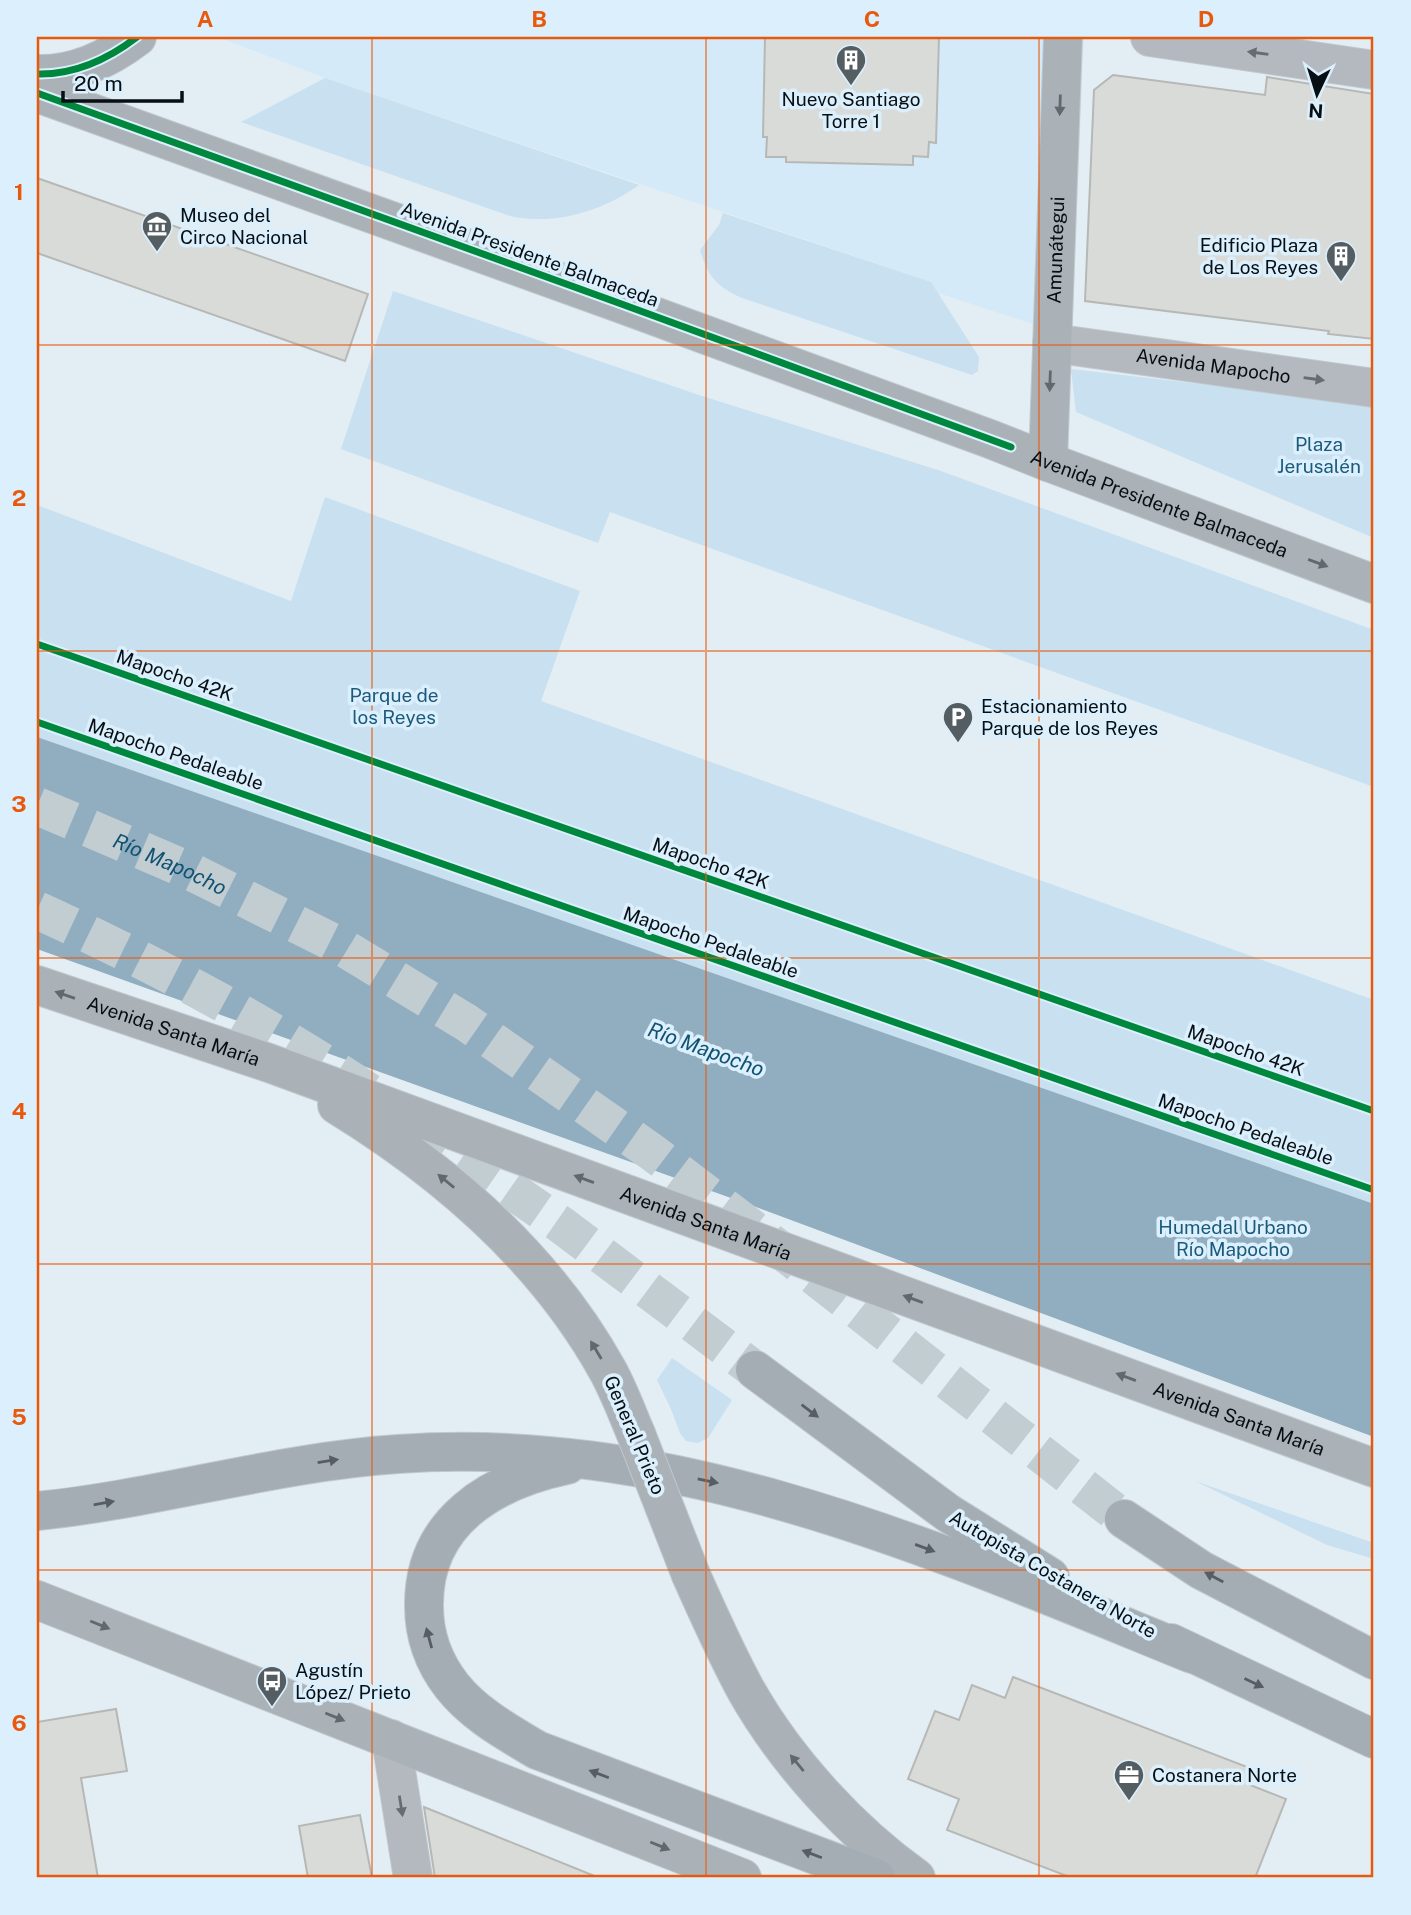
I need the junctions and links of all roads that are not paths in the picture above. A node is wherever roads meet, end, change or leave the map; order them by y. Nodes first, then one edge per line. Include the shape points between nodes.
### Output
1 (137, 37) edge
2 (1063, 37) edge
3 (1150, 37) edge
4 (1374, 70) edge
5 (37, 74) edge
6 (37, 93) edge
7 (1052, 343) junction
8 (1374, 388) edge
9 (1048, 463) junction
10 (1374, 584) edge
11 (37, 985) edge
12 (269, 1063) junction
13 (755, 1370) tunnel mouth
14 (593, 1460) junction
15 (1374, 1468) edge
16 (37, 1511) edge
17 (1124, 1519) tunnel mouth
18 (37, 1600) edge
19 (1275, 1609) junction
20 (1374, 1640) edge
21 (1192, 1654) junction
22 (1374, 1660) edge
23 (391, 1739) junction
24 (1374, 1739) edge
25 (413, 1878) edge
26 (742, 1878) edge
27 (876, 1878) edge
28 (916, 1878) edge

1 - 5 main road via 108,58 76,70
2 -> 7 main road, Amunátegui
4 -> 3 street
6 - 9 main road, Avenida Presidente Balmaceda
7 -> 8 street, Avenida Mapocho
7 -> 9 main road, Amunátegui
9 -> 10 main road, Avenida Presidente Balmaceda
12 -> 11 main road, Avenida Santa María
15 -> 12 main road, Avenida Santa María
28 -> 12 main road, General Prieto, bridge via 831,1804 747,1692 691,1575 609,1373 571,1312 482,1211 369,1124
13 -> 21 highway, Autopista Costanera Norte via 948,1513 1091,1601
16 -> 14 highway via 400,1453 477,1452
14 -> 21 highway via 716,1483 840,1518 976,1566
27 -> 14 highway via 537,1750 501,1729 451,1685 437,1664 424,1617 426,1575 442,1536 470,1506 495,1489 557,1467
19 -> 17 highway via 1201,1570
18 -> 23 main road
19 - 20 highway
19 - 22 highway
21 -> 24 highway, Autopista Costanera Norte
23 -> 25 street
23 -> 26 main road

